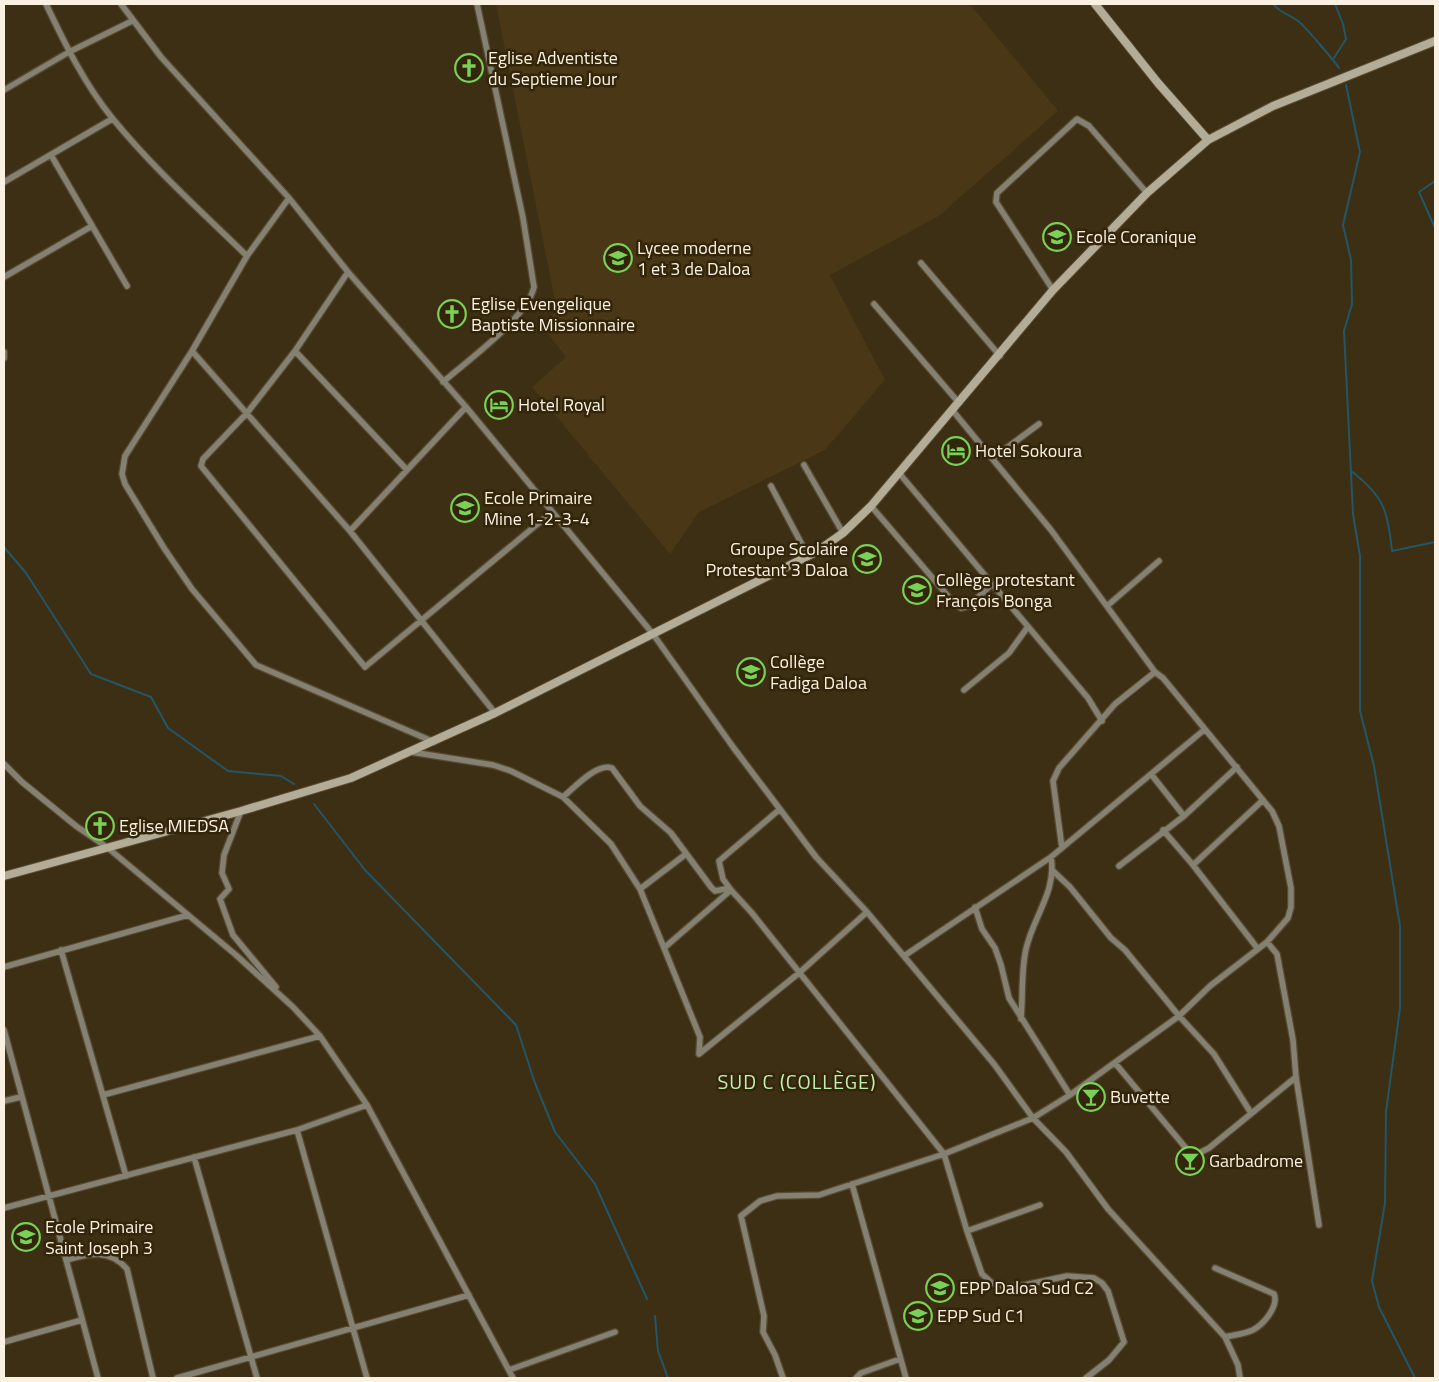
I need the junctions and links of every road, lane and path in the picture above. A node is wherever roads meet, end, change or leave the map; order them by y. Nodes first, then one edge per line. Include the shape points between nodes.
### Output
1 (46, 4) edge
2 (121, 4) edge
3 (478, 4) edge
4 (1095, 4) edge
5 (132, 21) junction
6 (1435, 41) edge
7 (69, 52) junction
8 (4, 90) edge
9 (112, 119) junction
10 (1208, 140) junction
11 (51, 155) junction
12 (4, 181) edge
13 (1147, 193) junction
14 (289, 198) junction
15 (92, 226) junction
16 (247, 256) junction
17 (921, 263) dead end
18 (348, 272) junction
19 (4, 278) edge
20 (127, 286) dead end
21 (1053, 290) junction
22 (874, 304) dead end
23 (192, 351) junction
24 (295, 351) junction
25 (4, 352) edge
26 (1000, 356) junction
27 (4, 358) edge
28 (443, 382) junction
29 (959, 403) junction
30 (466, 407) junction
31 (953, 411) junction
32 (247, 413) junction
33 (1039, 424) dead end
34 (993, 458) junction
35 (804, 465) dead end
36 (407, 470) junction
37 (899, 473) junction
38 (771, 486) dead end
39 (871, 506) junction
40 (552, 512) junction
41 (350, 531) junction
42 (843, 533) junction
43 (808, 556) junction
44 (1159, 561) dead end
45 (992, 584) junction
46 (1107, 606) junction
47 (421, 622) junction
48 (1028, 628) junction
49 (653, 634) junction
50 (1155, 672) junction
51 (964, 690) dead end
52 (495, 714) junction
53 (1102, 721) junction
54 (1204, 730) junction
55 (434, 742) junction
56 (412, 752) junction
57 (4, 764) edge
58 (1237, 767) junction
59 (1151, 774) junction
60 (563, 797) junction
61 (1262, 801) junction
62 (780, 809) junction
63 (242, 811) junction
64 (1184, 816) junction
65 (1163, 830) junction
66 (108, 848) junction
67 (1062, 848) junction
68 (686, 854) junction
69 (1051, 857) junction
70 (1192, 865) junction
71 (1120, 866) dead end
72 (1053, 871) junction
73 (4, 876) edge
74 (640, 889) junction
75 (731, 890) junction
76 (975, 907) junction
77 (867, 912) junction
78 (188, 915) junction
79 (1267, 942) junction
80 (664, 948) junction
81 (1258, 949) junction
82 (61, 950) junction
83 (904, 956) junction
84 (4, 967) edge
85 (799, 974) junction
86 (293, 1007) junction
87 (1179, 1016) junction
88 (1021, 1019) junction
89 (4, 1030) edge
90 (320, 1036) junction
91 (1116, 1062) junction
92 (1296, 1077) junction
93 (103, 1095) junction
94 (1070, 1095) junction
95 (21, 1097) junction
96 (4, 1102) edge
97 (368, 1105) junction
98 (1251, 1113) junction
99 (1033, 1118) junction
100 (297, 1130) junction
101 (944, 1154) junction
102 (194, 1157) junction
103 (126, 1176) junction
104 (852, 1184) junction
105 (50, 1196) junction
106 (1040, 1205) dead end
107 (4, 1208) edge
108 (1319, 1225) dead end
109 (967, 1231) junction
110 (66, 1260) junction
111 (1215, 1268) dead end
112 (469, 1295) junction
113 (82, 1320) junction
114 (353, 1328) junction
115 (615, 1332) dead end
116 (1225, 1337) junction
117 (4, 1342) edge
118 (251, 1358) junction
119 (900, 1359) junction
120 (509, 1370) junction
121 (98, 1378) edge
122 (153, 1378) edge
123 (177, 1378) edge
124 (256, 1378) edge
125 (367, 1378) edge
126 (513, 1378) edge
127 (783, 1378) edge
128 (856, 1378) edge
129 (906, 1378) edge
130 (1086, 1378) edge
131 (1240, 1378) edge

1 - 7 street
2 - 5 street
3 - 28 street via 523,218 534,287 531,298 517,316
4 - 10 street
5 - 7 street
5 - 14 street
6 - 10 street via 1272,106
7 - 8 street
7 - 9 street
9 - 11 street
9 - 16 street
10 - 13 street
11 - 12 street
11 - 15 street
13 - 21 street
13 - 21 street via 1089,126 1078,119 998,193 995,199 998,207
14 - 16 street
14 - 18 street
15 - 19 street
15 - 20 street
16 - 23 street
17 - 26 street
18 - 24 street
18 - 28 street
21 - 26 street
22 - 29 street
23 - 32 street
23 - 55 street via 122,464 125,484 164,548 192,589 256,665
24 - 32 street
24 - 36 street
25 - 27 street
26 - 29 street
28 - 30 street
29 - 31 street
30 - 36 street
30 - 40 street
31 - 34 street
31 - 37 street
32 - 41 street
32 - 47 street via 203,459 201,466 365,667
33 - 34 street
34 - 46 street
35 - 42 street
36 - 41 street
37 - 39 street
37 - 45 street
38 - 43 street
39 - 42 street
39 - 45 street via 961,608 969,606
40 - 47 street
40 - 49 street
41 - 47 street
42 - 43 street
43 - 49 street
44 - 46 street
45 - 48 street
46 - 50 street
47 - 52 street
48 - 51 street via 1010,653
48 - 53 street via 1088,698
49 - 52 street
49 - 62 street
50 - 53 street via 1115,704
50 - 54 street
52 - 55 street
53 - 67 street via 1064,760 1053,781
54 - 58 street
54 - 59 street
55 - 56 street
56 - 60 street via 501,767
56 - 63 street via 312,791
57 - 66 street via 76,826
58 - 61 street
58 - 64 street
59 - 64 street
59 - 67 street
60 - 68 street via 593,773 602,768 612,768 640,806 672,833
60 - 74 street via 611,844
61 - 70 street
61 - 79 street via 1272,811 1279,826 1291,897 1284,925
62 - 75 street via 719,861 723,879
62 - 77 street via 816,857
63 - 66 street
63 - 86 street via 226,848 222,873 229,889 220,899 233,935
64 - 65 street
65 - 70 street
65 - 71 street
66 - 73 street
66 - 78 street
67 - 69 street
68 - 74 street
68 - 75 street via 715,892 725,888
69 - 72 street
69 - 76 street
70 - 81 street
72 - 87 street via 1125,950
72 - 88 street via 1026,951
74 - 80 street
75 - 80 street
75 - 85 street
76 - 83 street
76 - 88 street via 982,929 1002,965 1009,998
77 - 83 street
77 - 85 street
78 - 82 street
78 - 86 street
79 - 81 street
79 - 92 street via 1278,954
80 - 85 street via 700,1038 699,1054
81 - 87 street via 1210,986
82 - 84 street
82 - 93 street
83 - 99 street via 994,1064
85 - 101 street
86 - 90 street
87 - 91 street
87 - 98 street via 1223,1066
88 - 94 street
89 - 95 street
90 - 93 street
90 - 97 street
91 - 94 street
91 - 98 street via 1190,1153 1195,1155 1209,1148
92 - 98 street
92 - 108 street
93 - 103 street
94 - 99 street
95 - 96 street
95 - 105 street
97 - 100 street
97 - 112 street
99 - 101 street
99 - 116 street via 1066,1152 1090,1187 1144,1250
100 - 102 street
100 - 114 street
101 - 104 street
101 - 109 street
102 - 103 street
102 - 118 street
103 - 105 street
104 - 119 street
104 - 127 street via 818,1195 760,1201 741,1216 764,1316 763,1332
105 - 107 street
105 - 110 street
106 - 109 street
109 - 130 street via 982,1274 992,1283 1004,1287 1020,1286 1067,1276 1094,1278 1102,1283 1108,1291 1124,1342 1109,1360
110 - 113 street
110 - 122 street via 100,1254 115,1258 127,1269
111 - 116 street via 1274,1294 1276,1299 1263,1323 1252,1331
112 - 114 street
112 - 120 street
113 - 117 street
113 - 121 street
114 - 118 street
114 - 125 street
115 - 120 street
116 - 131 street via 1238,1365
118 - 123 street
118 - 124 street
119 - 128 street
119 - 129 street
120 - 126 street

